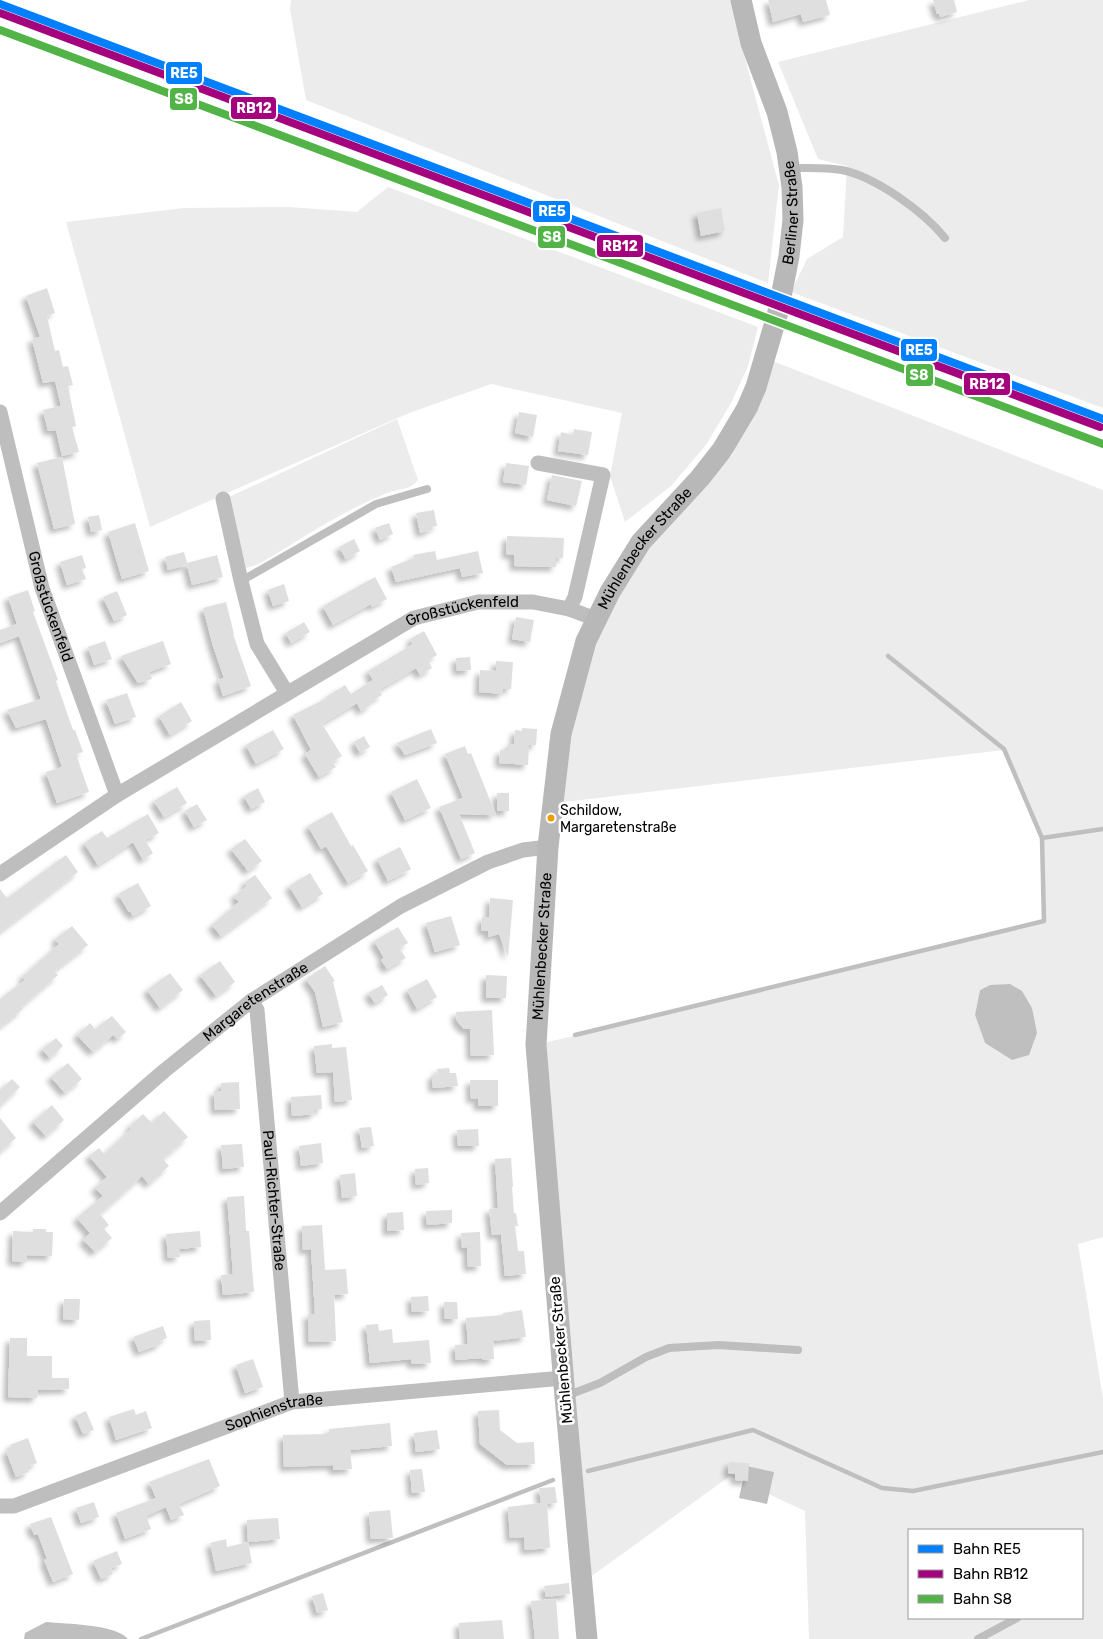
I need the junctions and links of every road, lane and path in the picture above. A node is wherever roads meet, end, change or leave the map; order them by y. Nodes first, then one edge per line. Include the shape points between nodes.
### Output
1 (741, 0) edge
2 (790, 168) junction
3 (945, 238) dead end
4 (778, 312) joint
5 (0, 412) edge
6 (538, 463) dead end
7 (427, 489) dead end
8 (223, 499) dead end
9 (241, 581) junction
10 (569, 609) junction
11 (596, 619) junction
12 (287, 693) junction
13 (117, 796) junction
14 (548, 847) junction
15 (0, 874) edge
16 (251, 1001) junction
17 (0, 1213) edge
18 (798, 1350) dead end
19 (564, 1387) junction
20 (292, 1402) junction
21 (0, 1506) edge
22 (1015, 1619) edge
23 (587, 1639) edge
24 (978, 1639) edge

1 - 2 main road, Berliner Straße via 752,43 777,112
2 - 3 lane via 844,170 866,179 916,208
2 - 4 main road, Berliner Straße via 793,220
4 - 11 main road, Mühlenbecker Straße via 747,408 722,450 700,478 641,542
5 - 13 street, Großstückenfeld via 42,588
6 - 10 street via 603,475
7 - 9 lane via 376,504
8 - 9 street
9 - 12 street via 257,644
10 - 11 street, Großstückenfeld
10 - 12 street, Großstückenfeld via 533,602 478,602 414,618
11 - 14 main road, Mühlenbecker Straße via 586,641 561,734
12 - 13 street, Großstückenfeld
13 - 15 street, Großstückenfeld
14 - 16 street, Margaretenstraße via 523,850 488,862 401,906
14 - 19 main road, Mühlenbecker Straße via 536,1045
16 - 17 street, Margaretenstraße via 164,1071
16 - 20 street, Paul-Richter-Straße via 257,1010
18 - 19 lane via 718,1346 670,1348 646,1357 600,1383
19 - 20 street, Sophienstraße
19 - 23 main road, Mühlenbecker Straße
20 - 21 street, Sophienstraße via 14,1506
22 - 24 lane

